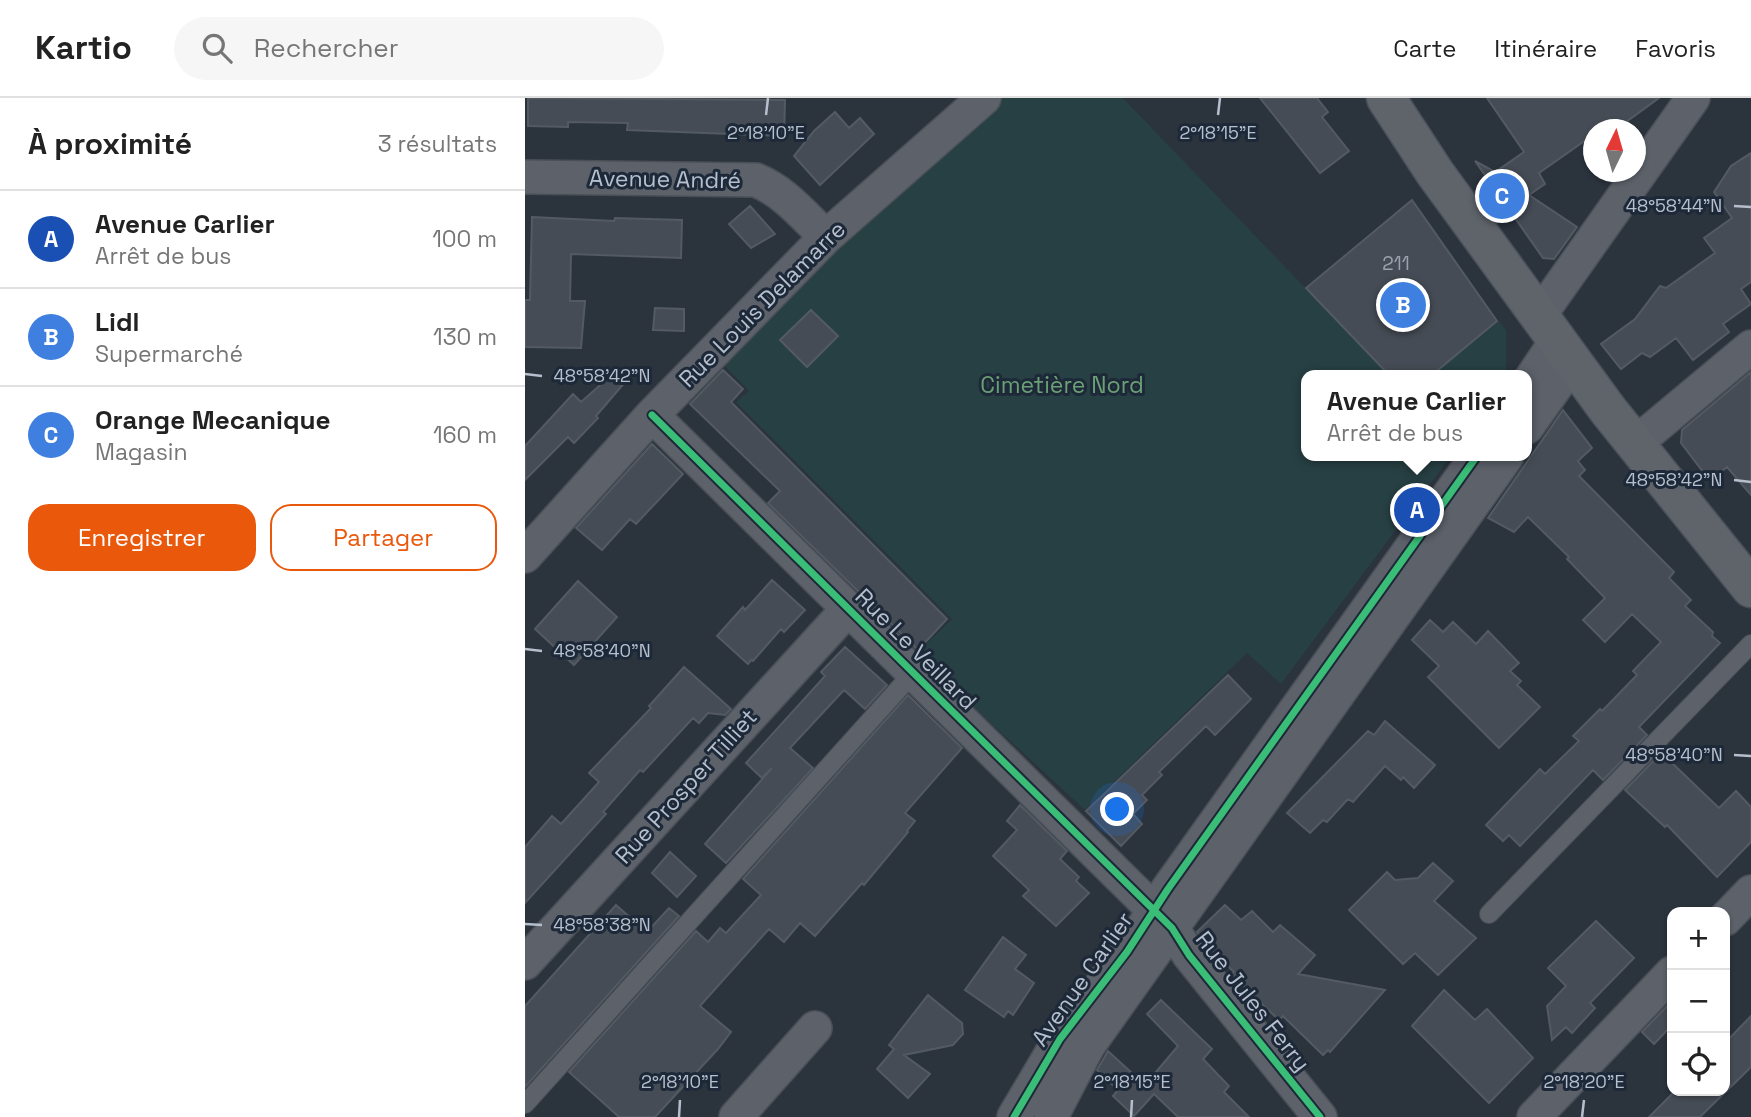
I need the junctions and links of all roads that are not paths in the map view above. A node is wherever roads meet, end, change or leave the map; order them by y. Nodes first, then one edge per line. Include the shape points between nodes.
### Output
1 (984, 98) edge
2 (1386, 98) edge
3 (1693, 98) edge
4 (525, 177) edge
5 (826, 237) junction
6 (1556, 339) junction
7 (1751, 347) edge
8 (1532, 377) edge
9 (1532, 412) edge
10 (652, 415) junction
11 (1636, 443) junction
12 (1474, 461) edge
13 (1503, 461) edge
14 (525, 556) edge
15 (1751, 588) edge
16 (848, 609) junction
17 (1751, 644) edge
18 (913, 674) junction
19 (1751, 891) edge
20 (1489, 914) dead end
21 (1730, 914) edge
22 (1163, 919) junction
23 (525, 963) edge
24 (1667, 978) edge
25 (815, 1028) dead end
26 (525, 1104) edge
27 (736, 1117) edge
28 (1014, 1117) edge
29 (1051, 1117) edge
30 (1320, 1117) edge
31 (1534, 1117) edge

1 - 5 street, Rue Louis Delamarre
2 - 6 main road
3 - 6 street
4 - 5 street, Avenue André via 756,180 791,202
5 - 10 street, Rue Louis Delamarre
6 - 8 street
6 - 9 street
6 - 11 main road
7 - 11 street
10 - 14 street, Rue Louis Delamarre
10 - 16 street, Rue Le Veillard
11 - 15 main road
12 - 22 street, Avenue Carlier
13 - 22 street, Avenue Carlier
16 - 18 street, Rue Le Veillard
16 - 23 street, Rue Prosper Tilliet
17 - 20 lane
18 - 22 street, Rue Le Veillard
18 - 26 lane
19 - 21 street
22 - 28 street, Avenue Carlier via 1127,952 1060,1039
22 - 29 street, Avenue Carlier
22 - 30 street, Rue Jules Ferry
24 - 31 street
25 - 27 street

